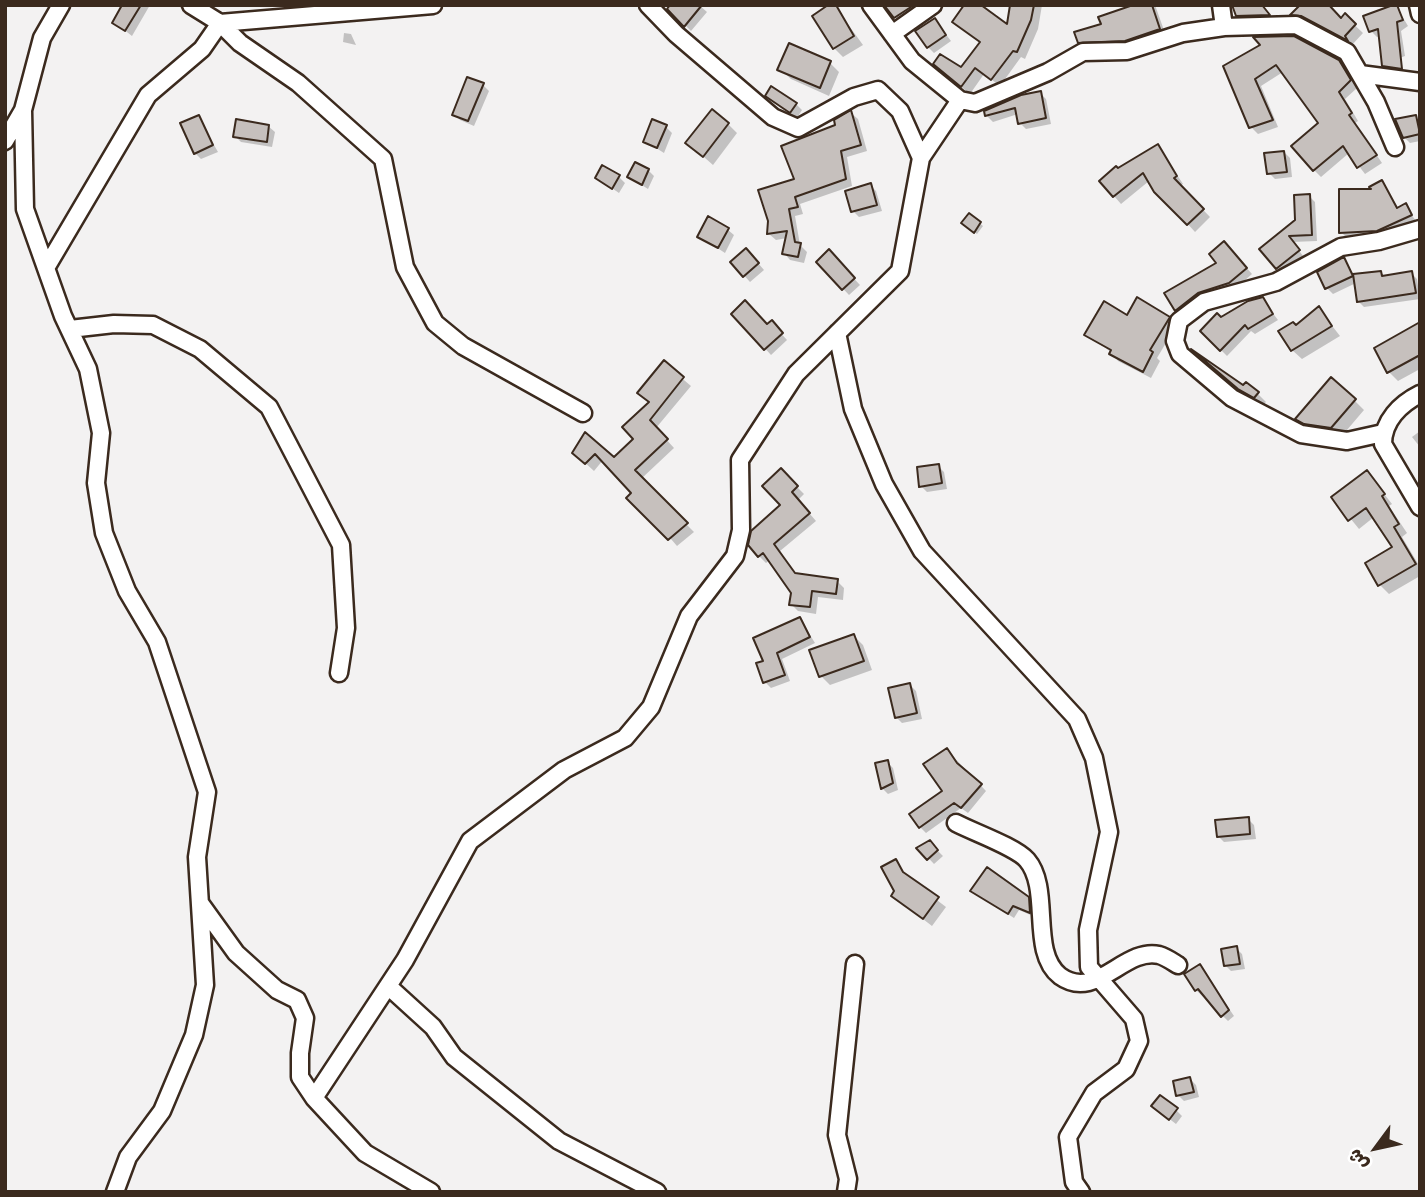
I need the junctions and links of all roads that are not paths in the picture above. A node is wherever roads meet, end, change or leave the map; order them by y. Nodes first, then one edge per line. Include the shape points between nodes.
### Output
1 (61, 5) edge
2 (191, 5) edge
3 (433, 5) edge
4 (648, 5) edge
5 (871, 5) edge
6 (933, 5) edge
7 (1221, 5) edge
8 (1418, 5) edge
9 (1420, 14) edge
10 (220, 23) junction
11 (1224, 27) junction
12 (892, 34) junction
13 (1360, 74) junction
14 (1420, 82) edge
15 (960, 100) junction
16 (23, 110) junction
17 (5, 141) edge
18 (1395, 147) dead end
19 (921, 158) junction
20 (1420, 229) edge
21 (46, 268) junction
22 (69, 329) junction
23 (837, 333) junction
24 (1420, 394) edge
25 (583, 413) dead end
26 (1383, 433) junction
27 (1420, 507) edge
28 (339, 673) dead end
29 (956, 824) dead end
30 (200, 903) junction
31 (855, 964) dead end
32 (1178, 965) dead end
33 (1099, 979) junction
34 (388, 986) junction
35 (314, 1098) junction
36 (115, 1192) edge
37 (431, 1192) edge
38 (657, 1192) edge
39 (846, 1192) edge
40 (1081, 1192) edge

1 - 16 street via 42,38
2 - 10 street
3 - 10 street
4 - 19 street via 773,117 799,128 854,97 878,90 900,111
5 - 12 street
6 - 12 street
7 - 11 street
8 - 9 street
10 - 21 street via 202,49 148,95
10 - 25 street via 240,43 298,83 383,159 405,267 435,323 463,346
11 - 13 street via 1296,24 1347,52
11 - 15 street via 1182,33 1127,51 1083,52 975,103
12 - 15 street via 912,61
13 - 14 street
13 - 18 street
15 - 19 street
16 - 17 street
16 - 21 street via 25,209
19 - 23 street via 900,271
20 - 26 street via 1341,247 1276,282 1203,302 1180,321 1175,341 1180,354 1232,398 1301,434 1347,441
21 - 22 street
22 - 28 street via 153,325 200,349 269,407 341,545 346,628
22 - 30 street via 88,369 101,433 96,483 104,533 127,591 157,642 207,792 197,857
23 - 33 street via 853,409 884,484 922,551 1077,719 1094,758 1110,832 1088,930 1089,967
23 - 34 street via 796,374 740,460 741,530 735,556 689,616 651,707 625,738 564,771 470,841
24 - 26 street via 1390,418
26 - 27 street via 1383,444
29 - 33 street via 1026,858 1035,872 1046,954 1060,975 1082,984
30 - 35 street via 236,953 276,990 297,1000 305,1018 300,1077
30 - 36 street via 205,985 194,1035 162,1111 128,1157
31 - 39 street via 837,1135 848,1179
32 - 33 street via 1159,955 1136,958
33 - 40 street via 1134,1019 1139,1041 1126,1069 1094,1093 1068,1138 1074,1182
34 - 35 street
34 - 38 street via 433,1027 454,1057 559,1141
35 - 37 street via 365,1153

